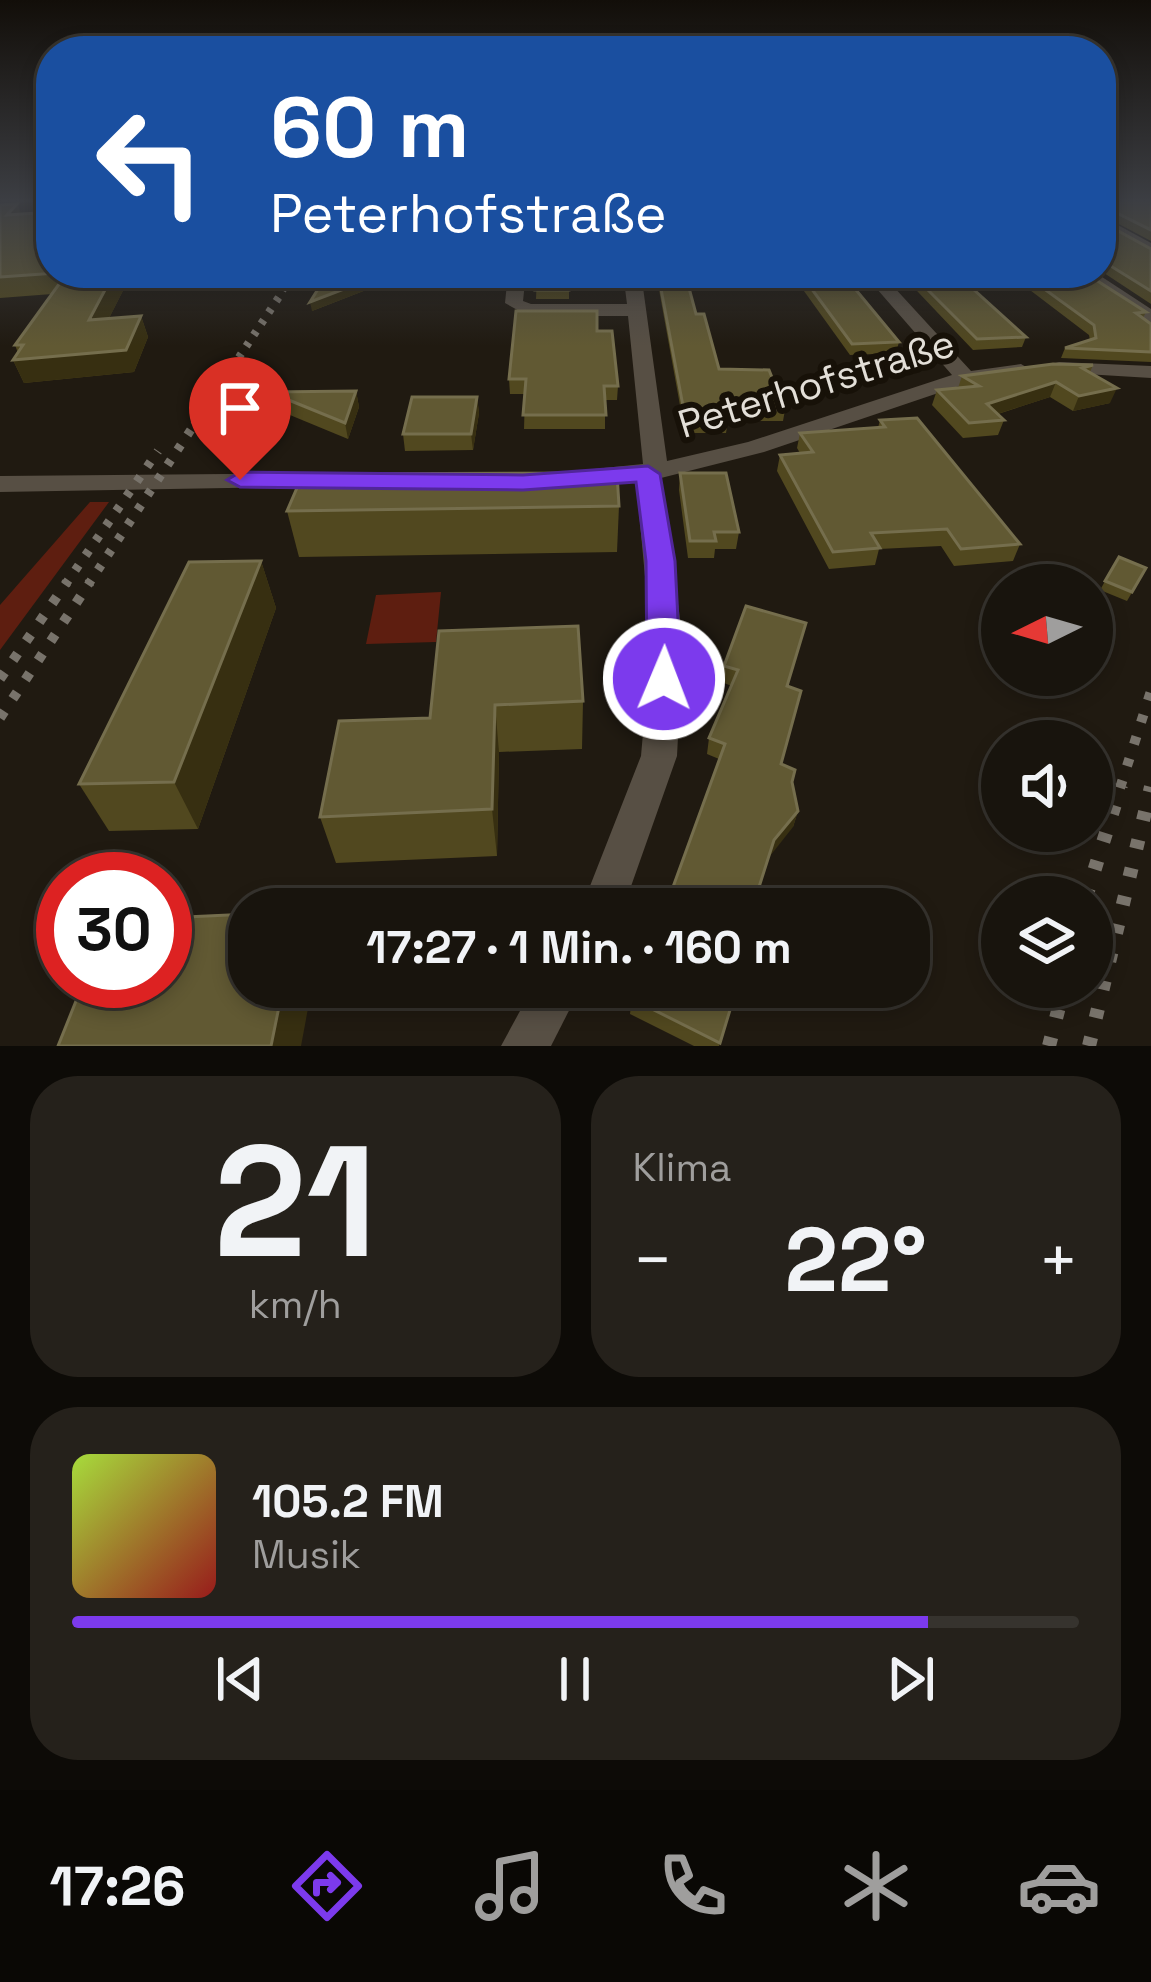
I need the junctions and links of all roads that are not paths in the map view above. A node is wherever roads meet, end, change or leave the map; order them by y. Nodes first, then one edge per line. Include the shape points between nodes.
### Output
1 (516, 288) edge
2 (634, 288) edge
3 (885, 288) edge
4 (1107, 288) edge
5 (637, 310) junction
6 (1151, 317) edge
7 (1151, 372) edge
8 (963, 375) junction
9 (652, 473) junction
10 (559, 480) edge
11 (357, 481) edge
12 (0, 484) edge
13 (610, 888) edge
14 (546, 1008) edge
15 (525, 1046) edge

1 - 5 street via 514,303 528,310
2 - 5 street
3 - 8 street
4 - 6 street
5 - 9 street
7 - 8 street, Peterhofstraße
8 - 9 street, Peterhofstraße via 755,448
9 - 10 street, Peterhofstraße
9 - 13 street via 667,641 659,755
11 - 12 street
14 - 15 street

